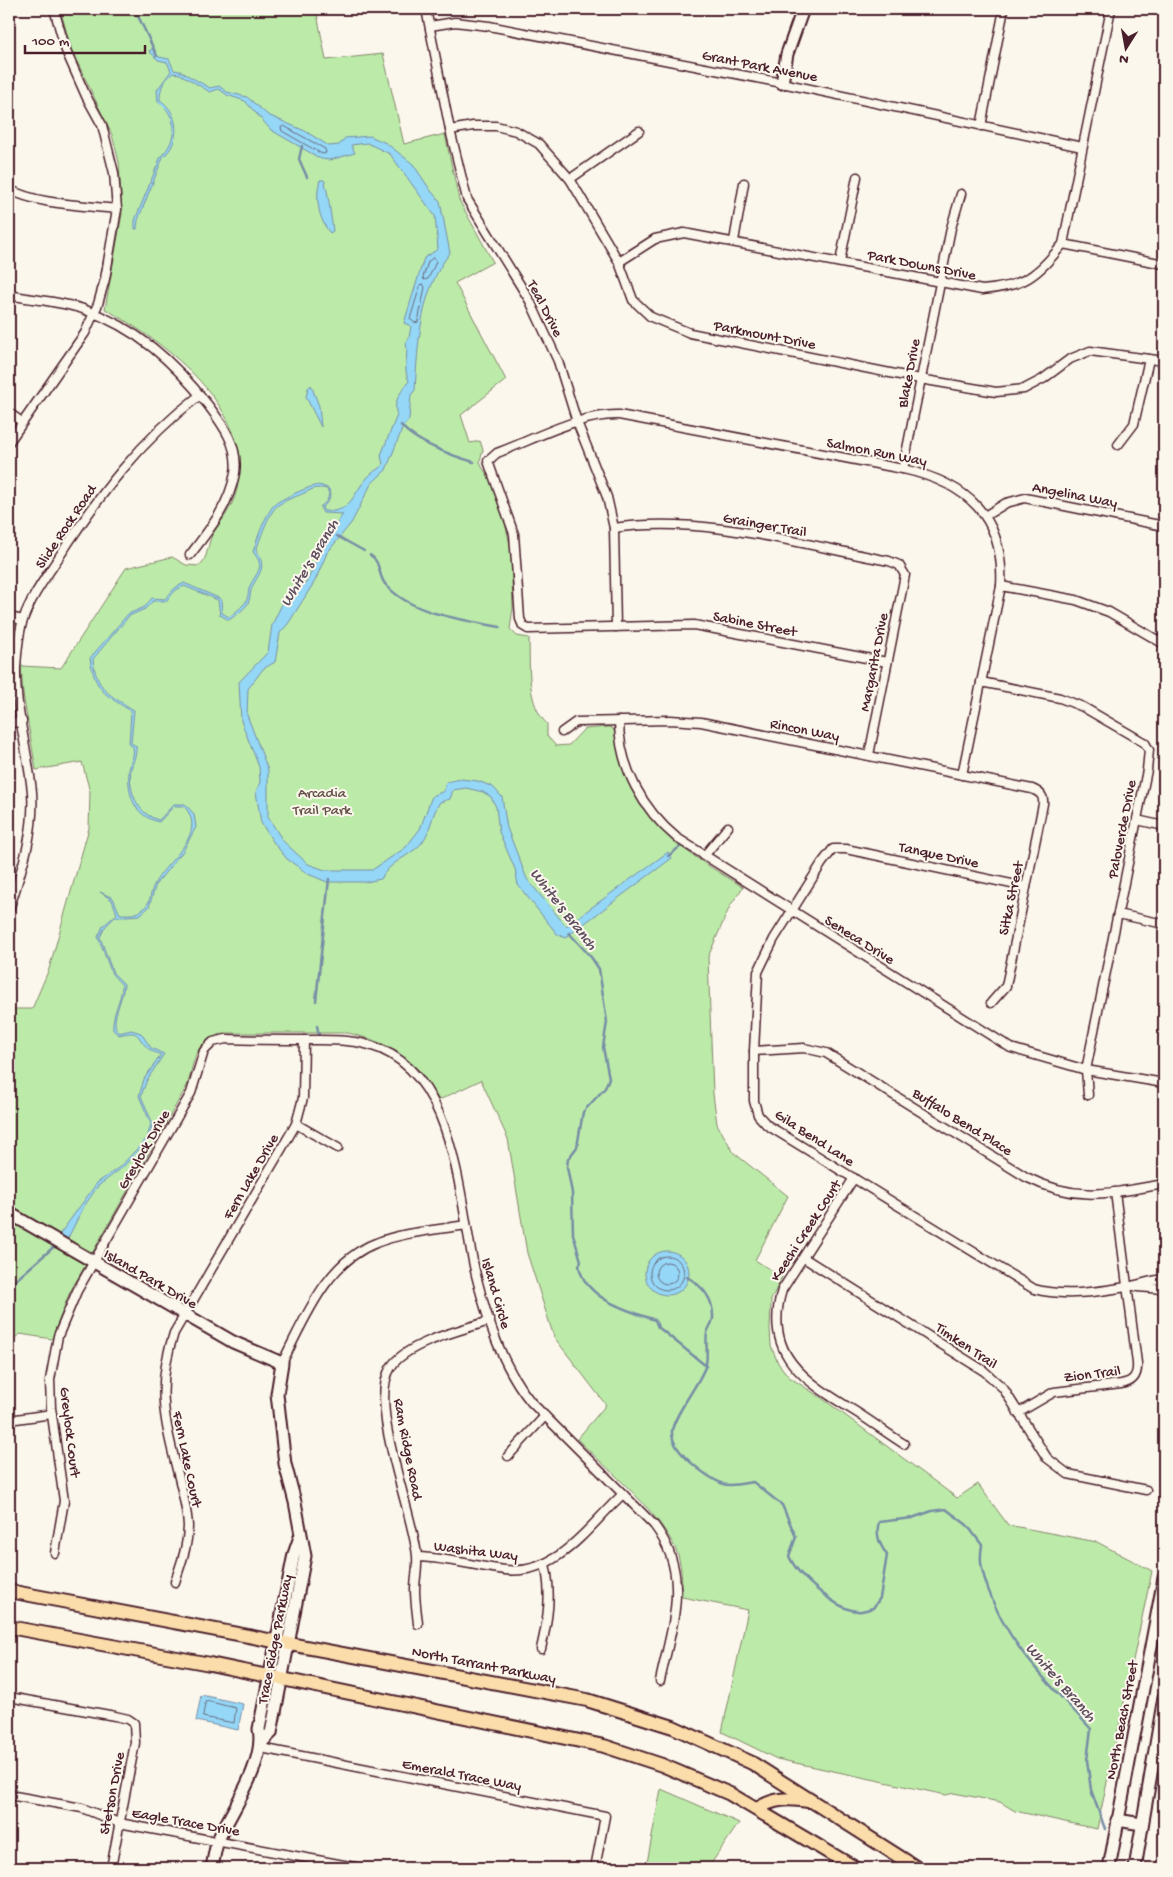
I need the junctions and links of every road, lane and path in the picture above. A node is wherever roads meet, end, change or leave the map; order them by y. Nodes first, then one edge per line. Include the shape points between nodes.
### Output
1 (54, 9) edge
2 (426, 9) edge
3 (803, 9) edge
4 (1004, 9) edge
5 (1111, 9) edge
6 (430, 26) junction
7 (782, 83) junction
8 (981, 126) junction
9 (450, 130) junction
10 (639, 131) dead end
11 (1082, 147) junction
12 (857, 178) dead end
13 (570, 179) junction
14 (744, 183) dead end
15 (9, 189) edge
16 (961, 194) dead end
17 (117, 209) junction
18 (734, 241) junction
19 (1063, 244) junction
20 (619, 262) junction
21 (840, 262) junction
22 (1164, 264) edge
23 (941, 283) junction
24 (9, 294) edge
25 (94, 314) junction
26 (1149, 359) junction
27 (1164, 361) edge
28 (920, 379) junction
29 (200, 395) junction
30 (9, 413) edge
31 (22, 422) junction
32 (577, 422) junction
33 (9, 442) edge
34 (1118, 445) dead end
35 (903, 469) junction
36 (985, 516) junction
37 (1164, 526) edge
38 (614, 528) junction
39 (190, 555) dead end
40 (905, 575) joint
41 (1001, 586) junction
42 (9, 617) edge
43 (23, 620) junction
44 (616, 627) junction
45 (1164, 644) edge
46 (887, 662) junction
47 (981, 682) junction
48 (22, 721) junction
49 (619, 721) junction
50 (9, 724) edge
51 (562, 732) dead end
52 (869, 755) junction
53 (962, 774) junction
54 (1042, 795) joint
55 (1137, 820) junction
56 (1164, 826) edge
57 (728, 827) dead end
58 (846, 848) joint
59 (704, 856) junction
60 (1026, 887) junction
61 (9, 910) edge
62 (791, 911) junction
63 (1118, 914) junction
64 (1164, 924) edge
65 (991, 1003) dead end
66 (304, 1040) junction
67 (208, 1046) joint
68 (754, 1051) junction
69 (1086, 1070) junction
70 (1164, 1083) edge
71 (1088, 1095) dead end
72 (296, 1124) junction
73 (338, 1148) dead end
74 (854, 1178) junction
75 (1164, 1184) edge
76 (1115, 1192) junction
77 (9, 1213) edge
78 (466, 1225) junction
79 (804, 1258) junction
80 (94, 1262) junction
81 (1164, 1279) edge
82 (1127, 1287) junction
83 (1164, 1289) edge
84 (184, 1315) junction
85 (490, 1321) junction
86 (282, 1363) junction
87 (1018, 1413) junction
88 (52, 1414) junction
89 (545, 1416) junction
90 (9, 1420) edge
91 (904, 1444) dead end
92 (508, 1456) dead end
93 (1146, 1490) dead end
94 (623, 1494) junction
95 (300, 1537) junction
96 (55, 1553) dead end
97 (418, 1557) junction
98 (545, 1564) junction
99 (1164, 1578) edge
100 (175, 1582) dead end
101 (9, 1591) edge
102 (418, 1624) dead end
103 (9, 1627) edge
104 (276, 1642) junction
105 (290, 1645) junction
106 (541, 1649) dead end
107 (276, 1677) junction
108 (660, 1681) dead end
109 (1142, 1692) junction
110 (9, 1697) edge
111 (1164, 1697) edge
112 (261, 1745) junction
113 (9, 1794) edge
114 (816, 1803) junction
115 (757, 1809) junction
116 (1117, 1820) junction
117 (119, 1823) junction
118 (1142, 1824) junction
119 (218, 1840) junction
120 (111, 1868) edge
121 (212, 1868) edge
122 (360, 1868) edge
123 (595, 1868) edge
124 (855, 1868) edge
125 (914, 1868) edge
126 (1109, 1868) edge
127 (1135, 1868) edge

1 - 17 street via 66,51 102,125 114,173
2 - 6 street, Teal Drive
3 - 7 street via 787,54
4 - 8 street
5 - 11 street, Park Downs Drive
6 - 7 street, Grant Park Avenue via 455,22 490,26
6 - 9 street, Teal Drive
7 - 8 street, Grant Park Avenue
8 - 11 street, Grant Park Avenue
9 - 13 street, Parkmount Drive via 496,126 516,131 539,144
9 - 32 street, Teal Drive via 468,199 530,301 558,361
10 - 13 street
11 - 19 street, Park Downs Drive
12 - 21 street
13 - 20 street, Parkmount Drive
14 - 18 street
15 - 17 street via 67,203
16 - 23 street, Blake Drive
17 - 25 street
18 - 20 street, Park Downs Drive via 684,233 667,235
18 - 21 street, Park Downs Drive
19 - 22 street
19 - 23 street, Park Downs Drive via 1041,270 1011,286 982,290
20 - 28 street, Parkmount Drive via 633,300 651,317 690,333
21 - 23 street, Park Downs Drive
23 - 28 street, Blake Drive
24 - 25 street via 67,305
25 - 29 street via 142,339 180,370
25 - 31 street via 85,334
26 - 27 street, Parkmount Drive
26 - 28 street, Parkmount Drive via 1090,351 1070,359 1024,389 1013,391 996,392
26 - 34 street via 1136,419
28 - 35 street, Blake Drive
29 - 39 street via 225,427 234,448 235,471 230,495 221,514
29 - 43 street, Slide Rock Road via 162,424 120,471 32,599
30 - 31 street
31 - 33 street
32 - 35 street, Salmon Run Way via 603,415 619,415
32 - 38 street, Teal Drive via 607,497
32 - 44 street, Salmon Run Way via 497,453 488,461 514,534 523,626 545,630
35 - 36 street, Salmon Run Way via 931,475 966,494
36 - 37 street, Angelina Way via 1006,503 1025,498
36 - 41 street, Salmon Run Way via 1002,563
38 - 40 street, Grainger Trail via 690,524 889,561 899,565
38 - 44 street, Teal Drive
40 - 46 street, Margarita Drive
41 - 45 street via 1076,600 1136,626
41 - 47 street, Salmon Run Way
42 - 43 street
43 - 48 street, Slide Rock Road via 16,670
44 - 46 street, Sabine Street via 694,625
46 - 52 street, Margarita Drive
47 - 53 street, Salmon Run Way
47 - 55 street, Paloverde Drive via 1060,698 1145,743 1150,753
48 - 50 street
48 - 61 street, Slide Rock Road via 32,793 32,829
49 - 51 street, Rincon Way via 576,722
49 - 52 street, Rincon Way via 702,722
49 - 59 street, Seneca Drive via 622,750 645,804 668,830
52 - 53 street, Rincon Way
53 - 54 street, Rincon Way via 1032,789
54 - 60 street, Sitka Street via 1043,804
55 - 56 street
55 - 63 street, Paloverde Drive
57 - 59 street
58 - 60 street, Tanque Drive
58 - 62 street, Gila Bend Lane via 837,848 830,853
59 - 62 street, Seneca Drive
60 - 65 street, Sitka Street via 1006,986
62 - 68 street, Gila Bend Lane via 763,957 758,972
62 - 69 street, Seneca Drive via 1001,1043 1022,1053
63 - 64 street
63 - 69 street, Paloverde Drive
66 - 67 street, Island Circle via 226,1039
66 - 72 street, Fern Lake Drive via 304,1098
66 - 78 street, Island Circle via 356,1042 375,1047 394,1056 422,1082 448,1136
67 - 80 street, Greylock Drive via 201,1057 191,1093
68 - 74 street, Gila Bend Lane via 754,1101 758,1115 767,1124
68 - 76 street, Buffalo Bend Place via 804,1048 826,1052 1040,1184 1069,1193
69 - 70 street, Seneca Drive
69 - 71 street, Paloverde Drive
72 - 73 street
72 - 84 street, Fern Lake Drive
74 - 79 street, Keechi Creek Court
74 - 82 street, Gila Bend Lane via 1034,1289 1072,1293
75 - 76 street, Buffalo Bend Place
76 - 82 street, Zion Trail
77 - 80 street, Island Park Drive
78 - 85 street, Island Circle
78 - 86 street, Trace Ridge Parkway via 378,1242 352,1256 326,1284
79 - 87 street, Timken Trail via 984,1371 1003,1388
79 - 91 street, Keechi Creek Court via 782,1290 776,1308 778,1339 791,1365 822,1391
80 - 84 street, Island Park Drive
80 - 88 street, Greylock Court via 77,1291 58,1336 50,1380
81 - 82 street, Gila Bend Lane
82 - 83 street, Gila Bend Lane
82 - 87 street, Zion Trail via 1138,1362 1135,1377 1129,1383 1054,1392
84 - 86 street, Island Park Drive via 233,1342
84 - 100 street, Fern Lake Court via 174,1333 163,1372 164,1414 188,1526 186,1550
85 - 89 street, Island Circle via 512,1375
85 - 97 street, Ram Ridge Road via 404,1354 391,1366 384,1384 386,1418
86 - 95 street, Trace Ridge Parkway via 277,1394 285,1464
87 - 93 street, Timken Trail via 1047,1458 1068,1474
88 - 90 street
88 - 96 street, Greylock Court via 64,1501
89 - 92 street
89 - 94 street, Island Circle
94 - 98 street, Washita Way via 567,1550
94 - 108 street, Island Circle via 661,1534 675,1569 676,1603
95 - 104 street, Trace Ridge Parkway
95 - 105 street, Trace Ridge Parkway via 306,1556
97 - 98 street, Washita Way via 444,1558 508,1570
97 - 102 street, Ram Ridge Road via 414,1590
98 - 106 street via 550,1586
99 - 109 street, North Beach Street
101 - 104 main road, North Tarrant Parkway
103 - 107 main road
104 - 105 main road, North Tarrant Parkway
104 - 107 street, Trace Ridge Parkway
105 - 107 street, Trace Ridge Parkway
105 - 114 main road, North Tarrant Parkway via 587,1700 673,1727 752,1764
107 - 112 street, Trace Ridge Parkway via 259,1730
107 - 115 main road via 604,1746 662,1765
109 - 111 street
109 - 116 street, North Beach Street
110 - 117 street, Stetson Drive via 115,1716 134,1723 135,1743
111 - 118 street
112 - 119 street, Trace Ridge Parkway via 241,1797
112 - 123 street, Emerald Trace Way via 605,1816
113 - 117 street, Eagle Trace Drive via 82,1808
114 - 115 main road via 780,1799
114 - 125 main road, North Tarrant Parkway
115 - 124 main road
116 - 118 street
116 - 126 street, North Beach Street
117 - 119 street, Eagle Trace Drive
117 - 120 street, Stetson Drive
118 - 127 street
119 - 121 street, Trace Ridge Parkway
119 - 122 street, Eagle Trace Drive

